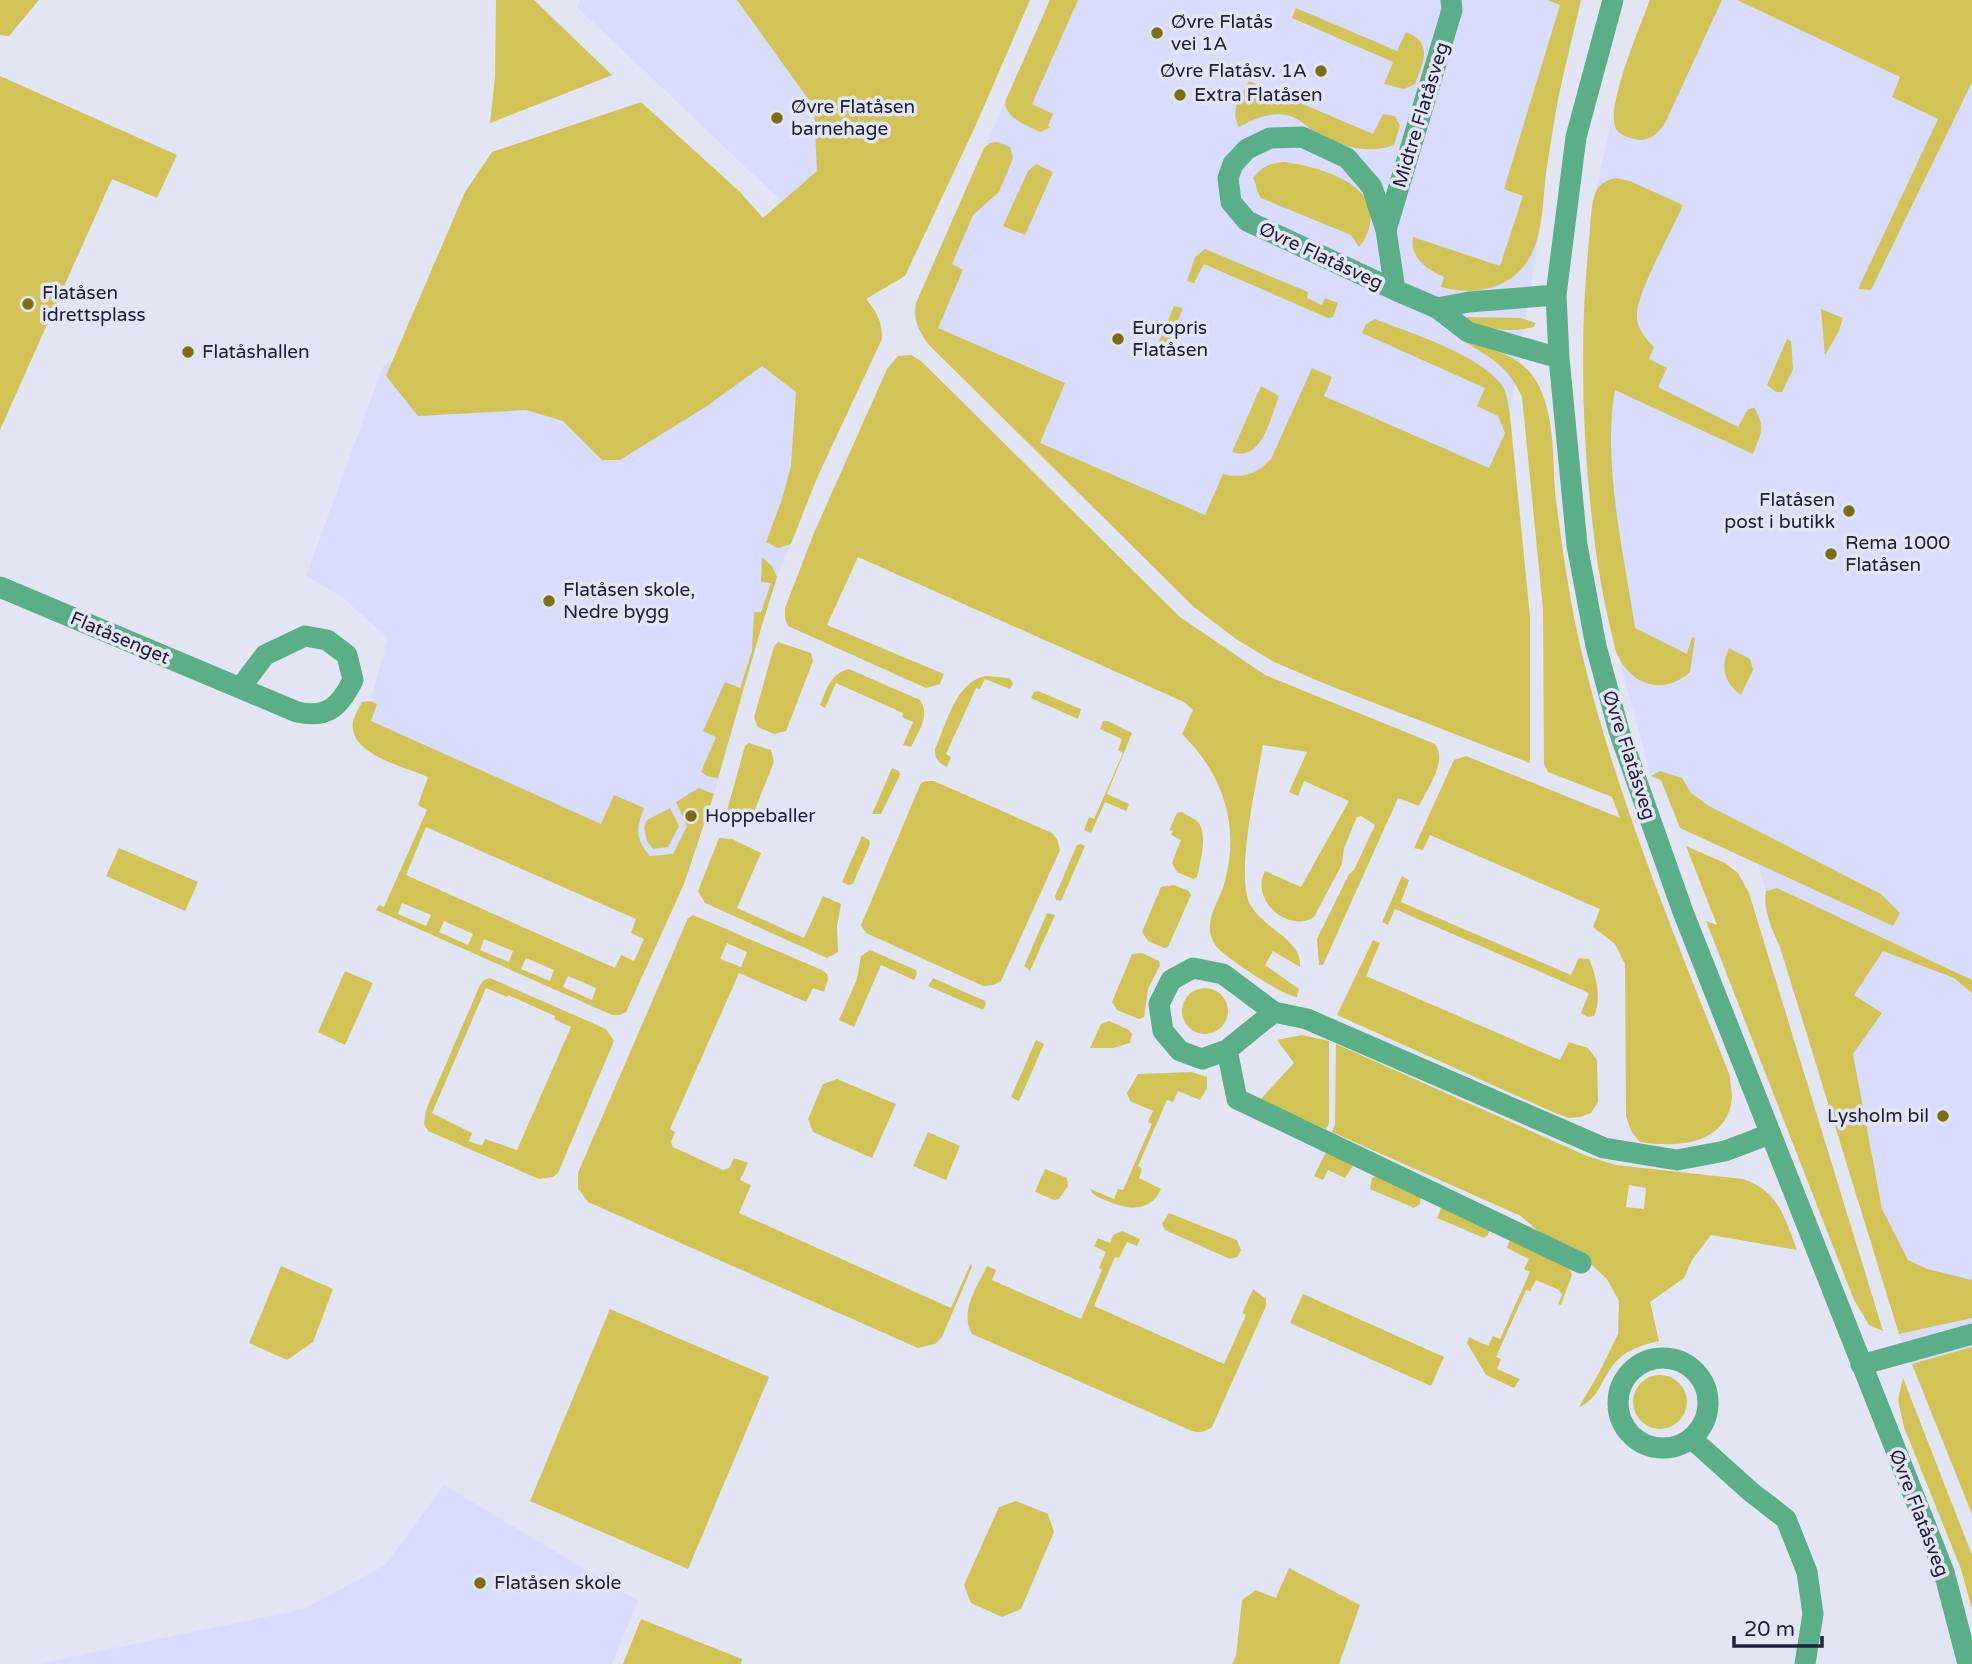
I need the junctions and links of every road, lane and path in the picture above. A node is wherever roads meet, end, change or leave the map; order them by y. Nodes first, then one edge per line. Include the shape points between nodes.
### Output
1 (1451, 0) edge
2 (1613, 0) edge
3 (1387, 230) junction
4 (1395, 290) junction
5 (1556, 295) junction
6 (1437, 308) junction
7 (1559, 358) junction
8 (0, 587) edge
9 (240, 688) junction
10 (1274, 1012) junction
11 (1227, 1050) junction
12 (1770, 1134) junction
13 (1581, 1263) dead end
14 (1972, 1334) edge
15 (1861, 1364) junction
16 (1691, 1438) junction
17 (1805, 1664) edge
18 (1968, 1664) edge

1 - 3 street, Midtre Flatåsveg via 1452,10
2 - 5 street, Øvre Flatåsveg via 1576,137
3 - 4 street, Øvre Flatåsveg
3 - 4 street, Øvre Flatåsveg via 1372,187 1347,158 1302,137 1270,138 1247,149 1233,164 1228,178 1231,202 1247,221
4 - 6 street, Øvre Flatåsveg
5 - 6 street
5 - 7 street, Øvre Flatåsveg
6 - 7 street, Øvre Flatåsveg via 1468,332
7 - 12 street, Øvre Flatåsveg via 1577,545 1596,646 1619,731 1682,912
8 - 9 street, Flatåsenget
9 - 9 street, Flatåsenget via 265,655 305,636 327,640 347,654 353,680 343,701 311,715
10 - 11 street
10 - 11 street via 1223,974 1193,968 1171,980 1159,1004 1163,1031 1180,1051 1202,1059
10 - 12 street via 1307,1019 1604,1149 1677,1160 1726,1151
11 - 13 street via 1237,1099
12 - 15 street, Øvre Flatåsveg
14 - 15 street
15 - 18 street, Øvre Flatåsveg via 1944,1572
16 - 16 street via 1671,1447 1649,1446 1625,1428 1617,1401 1635,1367 1659,1357 1672,1358 1696,1372 1708,1398 1707,1413
16 - 17 street via 1786,1519 1807,1572 1813,1615

